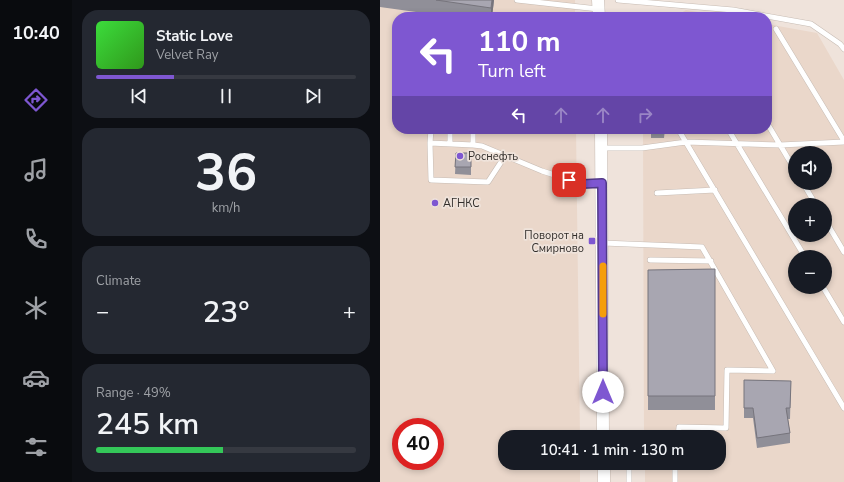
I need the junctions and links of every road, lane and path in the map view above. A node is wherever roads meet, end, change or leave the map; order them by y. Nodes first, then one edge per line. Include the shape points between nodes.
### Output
1 (517, 0) edge
2 (618, 0) edge
3 (598, 9) edge
4 (744, 12) edge
5 (772, 17) edge
6 (776, 29) dead end
7 (842, 44) edge
8 (844, 49) edge
9 (772, 131) edge
10 (431, 134) edge
11 (450, 134) edge
12 (473, 134) edge
13 (601, 134) edge
14 (681, 134) edge
15 (731, 134) edge
16 (686, 142) junction
17 (844, 142) edge
18 (430, 143) junction
19 (450, 144) junction
20 (738, 144) junction
21 (473, 145) junction
22 (780, 145) junction
23 (602, 148) junction
24 (505, 156) junction
25 (788, 158) edge
26 (602, 183) junction
27 (715, 190) junction
28 (657, 193) dead end
29 (832, 232) edge
30 (603, 243) junction
31 (801, 250) edge
32 (844, 252) edge
33 (650, 260) dead end
34 (710, 261) junction
35 (827, 294) edge
36 (844, 322) edge
37 (844, 408) edge
38 (604, 430) edge
39 (679, 430) edge
40 (604, 470) edge
41 (629, 470) edge
42 (675, 470) edge
43 (604, 482) edge
44 (629, 482) edge
45 (675, 482) edge

1 - 3 lane
2 - 4 lane
5 - 7 lane via 811,24
6 - 17 lane
7 - 8 lane
9 - 22 lane
10 - 18 lane
11 - 19 lane
12 - 21 lane
13 - 23 street
14 - 16 lane
15 - 20 lane
16 - 20 lane
16 - 23 lane via 642,148
16 - 27 lane
17 - 22 lane
18 - 19 lane
18 - 24 lane via 431,180 488,182
19 - 21 lane
20 - 22 lane
20 - 31 lane
21 - 24 lane
22 - 25 lane
23 - 26 street
24 - 26 lane via 583,184
26 - 30 street
27 - 28 lane
27 - 37 lane
29 - 32 lane
30 - 34 lane via 702,247
30 - 38 street
33 - 34 lane
34 - 39 lane via 773,372 727,370 726,428 679,427
35 - 36 lane
40 - 43 street
41 - 44 lane
42 - 45 lane

